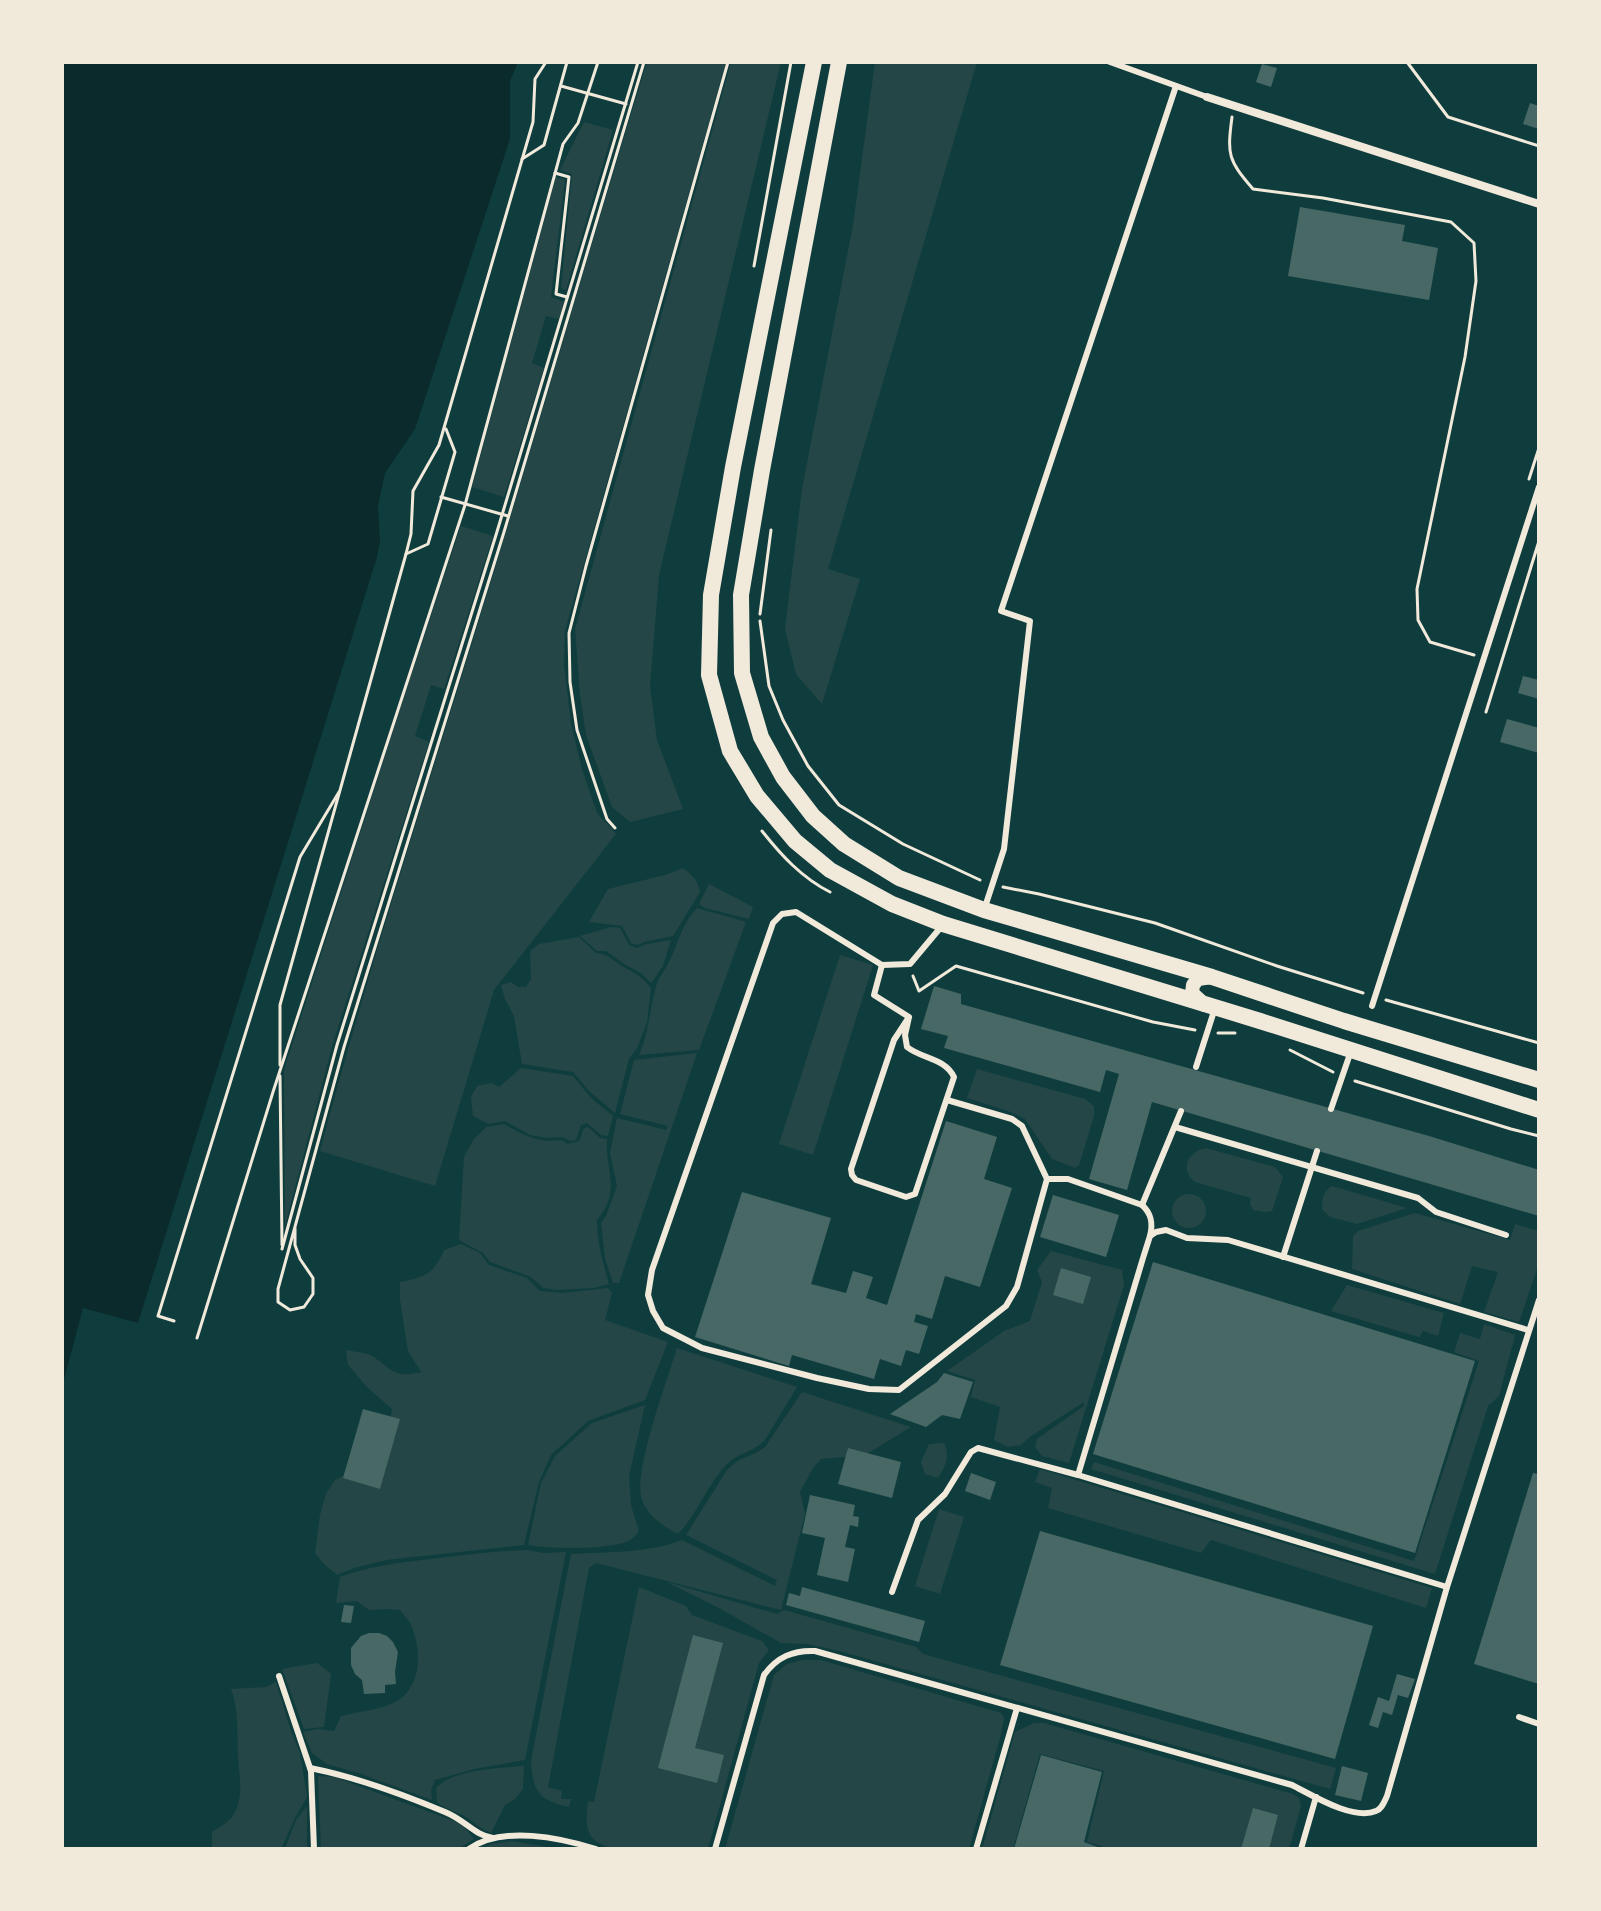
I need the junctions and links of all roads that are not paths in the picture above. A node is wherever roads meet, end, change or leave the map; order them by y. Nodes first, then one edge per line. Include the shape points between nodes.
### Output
1 (814, 62) edge
2 (839, 62) edge
3 (1110, 62) edge
4 (1176, 86) junction
5 (1207, 97) joint
6 (1539, 204) edge
7 (1539, 487) edge
8 (984, 910) junction
9 (943, 924) junction
10 (882, 965) junction
11 (1212, 977) junction
12 (1372, 1006) dead end
13 (1210, 1007) junction
14 (909, 1017) junction
15 (1351, 1051) junction
16 (1196, 1067) dead end
17 (1539, 1080) edge
18 (947, 1100) junction
19 (1331, 1109) dead end
20 (1539, 1110) edge
21 (1181, 1111) dead end
22 (1175, 1127) junction
23 (1317, 1151) dead end
24 (1312, 1166) junction
25 (1047, 1179) junction
26 (1142, 1205) junction
27 (1506, 1235) dead end
28 (1150, 1236) junction
29 (1283, 1257) junction
30 (1539, 1300) edge
31 (1528, 1330) junction
32 (1078, 1475) junction
33 (1447, 1587) junction
34 (892, 1592) dead end
35 (279, 1676) dead end
36 (1017, 1708) junction
37 (1519, 1717) dead end
38 (1539, 1724) edge
39 (310, 1768) junction
40 (1316, 1797) junction
41 (493, 1838) junction
42 (314, 1849) edge
43 (469, 1849) edge
44 (596, 1849) edge
45 (715, 1849) edge
46 (976, 1849) edge
47 (1301, 1849) edge

1 - 9 main road via 711,595 709,675 730,751 757,796 795,841 830,870
2 - 8 main road via 741,595 742,673 761,737 813,816 844,844 899,878
3 - 4 lane
4 - 5 lane
4 - 8 lane via 1001,611 1030,621 1004,849
5 - 6 street
7 - 12 lane
8 - 11 main road
9 - 10 lane via 910,964
9 - 13 main road
10 - 14 lane via 874,995
10 - 25 lane via 796,912 782,914 773,923 652,1270 648,1295 663,1328 702,1348 817,1378 899,1390 1006,1306 1017,1287
11 - 13 street via 1198,979 1192,993
11 - 17 main road
13 - 15 main road
13 - 16 lane
14 - 18 lane via 907,1047 949,1067 954,1077
14 - 18 lane via 894,1040 851,1169 856,1180 906,1197 915,1194
15 - 19 lane
15 - 20 main road
18 - 25 lane via 1022,1126
21 - 22 lane
22 - 24 lane
22 - 26 lane
23 - 24 lane
24 - 27 lane via 1418,1198 1436,1212
24 - 29 lane
25 - 26 lane via 1068,1179
26 - 28 lane via 1151,1216
28 - 29 lane via 1166,1230 1187,1238 1228,1240
28 - 32 lane
29 - 31 lane
30 - 31 lane
31 - 33 lane
32 - 33 lane
32 - 34 lane via 984,1448 971,1452 945,1494 918,1520
33 - 40 lane via 1383,1805 1365,1813
35 - 39 lane
36 - 40 lane via 1292,1785
36 - 45 lane via 815,1651 784,1655 764,1675
36 - 46 lane
37 - 38 lane
39 - 41 lane via 446,1813
39 - 42 lane
40 - 47 lane
41 - 43 lane
41 - 44 lane via 549,1838

